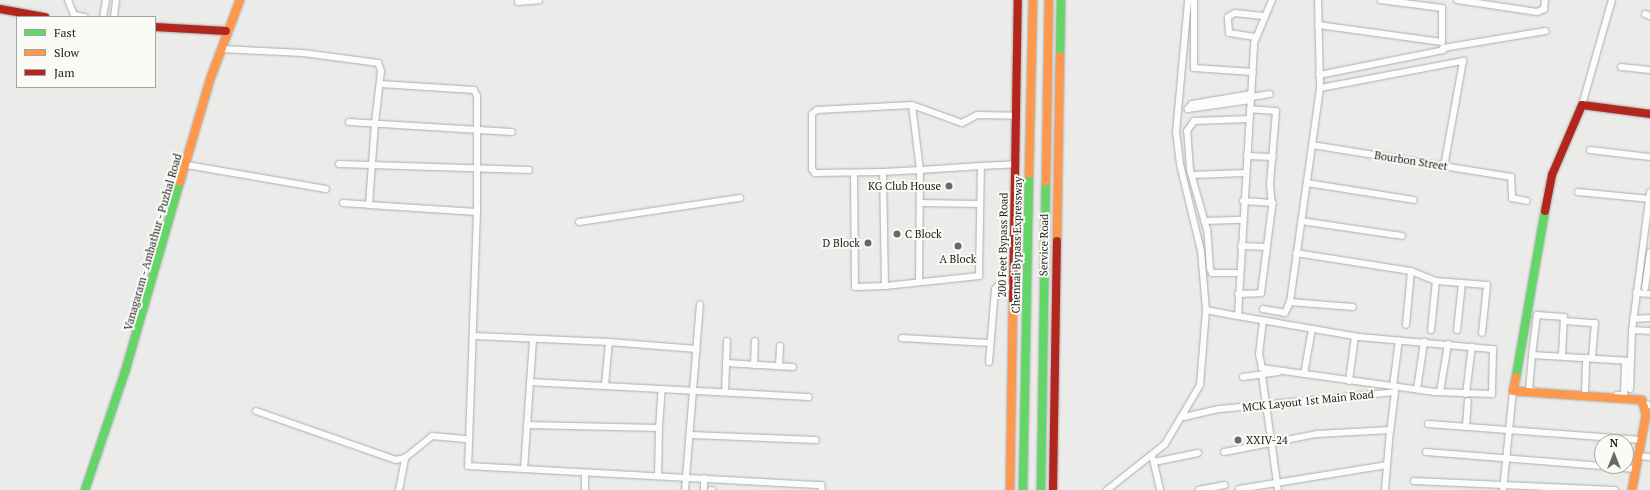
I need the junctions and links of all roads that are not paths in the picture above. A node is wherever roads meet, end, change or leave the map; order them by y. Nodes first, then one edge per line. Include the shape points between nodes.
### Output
1 (68, 0) edge
2 (106, 0) edge
3 (116, 0) edge
4 (240, 0) edge
5 (539, 0) edge
6 (1018, 0) edge
7 (1033, 0) edge
8 (1050, 0) edge
9 (1061, 0) edge
10 (1188, 0) edge
11 (1194, 0) edge
12 (1272, 0) edge
13 (1318, 0) edge
14 (1381, 0) edge
15 (1408, 0) edge
16 (1435, 0) edge
17 (1457, 0) edge
18 (1491, 0) edge
19 (1545, 0) edge
20 (1612, 0) edge
21 (518, 2) dead end
22 (1489, 7) junction
23 (0, 9) edge
24 (39, 16) edge
25 (80, 16) edge
26 (103, 16) edge
27 (114, 16) edge
28 (1263, 16) junction
29 (1318, 25) junction
30 (156, 27) edge
31 (226, 31) junction
32 (1546, 31) dead end
33 (1255, 37) junction
34 (1442, 42) junction
35 (221, 49) junction
36 (1444, 50) junction
37 (1413, 56) junction
38 (1381, 63) junction
39 (1621, 67) dead end
40 (1416, 70) junction
41 (1650, 70) edge
42 (1253, 72) junction
43 (1319, 75) junction
44 (1384, 76) junction
45 (380, 84) junction
46 (1320, 88) junction
47 (1270, 94) dead end
48 (1251, 97) junction
49 (912, 105) junction
50 (1582, 105) junction
51 (1250, 109) junction
52 (1178, 110) junction
53 (1650, 114) edge
54 (1016, 116) junction
55 (1249, 119) junction
56 (349, 122) dead end
57 (375, 123) junction
58 (476, 129) junction
59 (512, 132) dead end
60 (1312, 145) junction
61 (1590, 150) dead end
62 (1246, 156) junction
63 (1273, 157) junction
64 (1650, 157) edge
65 (339, 164) dead end
66 (1016, 164) junction
67 (187, 165) junction
68 (980, 166) junction
69 (372, 167) junction
70 (1444, 167) junction
71 (478, 169) junction
72 (529, 170) dead end
73 (920, 170) junction
74 (883, 172) junction
75 (854, 173) junction
76 (1245, 173) junction
77 (1192, 175) junction
78 (1307, 183) junction
79 (326, 189) dead end
80 (1578, 192) dead end
81 (1650, 197) edge
82 (740, 198) dead end
83 (1414, 200) dead end
84 (1527, 200) dead end
85 (1243, 201) junction
86 (343, 203) dead end
87 (921, 203) junction
88 (1273, 203) junction
89 (369, 204) junction
90 (980, 204) junction
91 (477, 212) junction
92 (1242, 220) junction
93 (1204, 221) junction
94 (1301, 221) junction
95 (579, 222) dead end
96 (1402, 236) dead end
97 (1241, 246) junction
98 (1267, 247) junction
99 (1641, 249) junction
100 (1650, 251) edge
101 (1296, 253) junction
102 (1412, 271) junction
103 (1239, 273) junction
104 (919, 281) junction
105 (1436, 281) junction
106 (1462, 283) junction
107 (885, 286) junction
108 (1013, 288) junction
109 (1648, 288) edge
110 (1637, 290) junction
111 (1238, 294) junction
112 (1650, 294) edge
113 (1290, 302) junction
114 (700, 305) dead end
115 (1353, 307) dead end
116 (1263, 309) dead end
117 (1206, 310) junction
118 (1238, 316) junction
119 (1650, 318) edge
120 (1633, 319) junction
121 (1263, 321) junction
122 (1564, 321) junction
123 (1406, 325) dead end
124 (1312, 329) junction
125 (1431, 330) dead end
126 (1457, 330) dead end
127 (1632, 330) junction
128 (1650, 331) edge
129 (1482, 333) dead end
130 (475, 336) junction
131 (1355, 336) junction
132 (902, 338) dead end
133 (533, 339) junction
134 (1399, 340) junction
135 (755, 341) dead end
136 (609, 342) junction
137 (727, 342) dead end
138 (1424, 342) junction
139 (990, 344) junction
140 (1448, 344) junction
141 (780, 346) dead end
142 (1472, 346) junction
143 (697, 348) junction
144 (1532, 355) junction
145 (1562, 356) junction
146 (1589, 358) junction
147 (1628, 361) junction
148 (989, 362) dead end
149 (726, 363) junction
150 (754, 365) junction
151 (779, 366) junction
152 (793, 367) dead end
153 (1279, 372) dead end
154 (1304, 374) junction
155 (1262, 375) junction
156 (1243, 378) dead end
157 (1349, 380) junction
158 (530, 382) junction
159 (605, 385) junction
160 (1393, 386) junction
161 (662, 389) junction
162 (1417, 389) junction
163 (694, 390) junction
164 (1513, 391) junction
165 (725, 392) junction
166 (1440, 392) junction
167 (1585, 393) junction
168 (1466, 394) junction
169 (809, 396) dead end
170 (1468, 400) dead end
171 (1648, 404) edge
172 (1266, 405) junction
173 (256, 411) dead end
174 (1184, 417) junction
175 (1428, 424) dead end
176 (527, 425) junction
177 (1466, 427) junction
178 (659, 428) junction
179 (1390, 430) junction
180 (1508, 430) junction
181 (690, 435) junction
182 (468, 438) junction
183 (816, 440) dead end
184 (1642, 440) junction
185 (1272, 442) junction
186 (1198, 452) dead end
187 (1224, 452) dead end
188 (1426, 452) dead end
189 (1639, 456) junction
190 (1505, 457) junction
191 (1650, 457) edge
192 (405, 458) junction
193 (1153, 460) junction
194 (1388, 465) junction
195 (1594, 465) edge
196 (1636, 469) joint
197 (524, 470) junction
198 (585, 473) junction
199 (658, 476) junction
200 (686, 478) junction
201 (704, 478) junction
202 (1277, 480) junction
203 (1414, 481) dead end
204 (1225, 485) dead end
205 (1503, 487) edge
206 (1239, 489) dead end
207 (85, 490) edge
208 (399, 490) edge
209 (585, 490) edge
210 (685, 490) edge
211 (704, 490) edge
212 (822, 490) edge
213 (1010, 490) edge
214 (1023, 490) edge
215 (1041, 490) edge
216 (1053, 490) edge
217 (1107, 490) edge
218 (1160, 490) edge
219 (1198, 490) edge
220 (1278, 490) edge
221 (1385, 490) edge
222 (1615, 490) edge
223 (1632, 490) edge

1 - 25 street via 74,15
2 - 26 street
3 - 27 street
4 - 31 main road, Vanagaram - Ambathur - Puzhal Road
5 - 21 street
6 - 54 main road, 200 Feet Bypass Road
7 - 214 main road, Chennai Bypass Expressway
8 - 215 main road
9 - 216 main road, Service Road
10 - 52 street
11 - 42 street via 1194,68
12 - 28 street
13 - 29 street
14 - 34 street via 1442,8
15 - 16 street via 1433,3
17 - 22 street
18 - 22 street
19 - 22 street via 1544,8 1537,12
20 - 50 street
23 - 24 main road
28 - 33 street
28 - 33 street via 1235,13 1228,17 1229,33
29 - 34 street
29 - 43 street
30 - 31 main road
31 - 35 main road, Vanagaram - Ambathur - Puzhal Road
32 - 36 street
33 - 42 street
34 - 36 street
35 - 45 street via 302,53 378,63 381,65
35 - 67 main road, Vanagaram - Ambathur - Puzhal Road
36 - 37 street
37 - 38 street
37 - 40 street
38 - 43 street
38 - 44 street
39 - 41 street
40 - 44 street
40 - 70 street via 1464,61
42 - 48 street
43 - 46 street
44 - 46 street
45 - 57 street
45 - 58 street via 474,90 477,96
46 - 60 street
47 - 48 street
48 - 51 street
48 - 52 street
49 - 54 street via 962,123 977,115
49 - 73 street
49 - 75 street via 817,110 812,114 812,171
50 - 53 main road
50 - 164 main road via 1552,175
51 - 55 street
51 - 63 street via 1276,111
52 - 117 street via 1177,148 1201,251
54 - 66 main road, 200 Feet Bypass Road
55 - 62 street
55 - 77 street via 1190,122 1187,131
56 - 57 street
57 - 58 street
57 - 69 street
58 - 59 street
58 - 71 street
60 - 70 street, Bourbon Street
60 - 78 street
61 - 64 street
62 - 63 street
62 - 76 street
63 - 88 street
65 - 69 street
66 - 68 street
66 - 108 main road, 200 Feet Bypass Road
67 - 79 street
67 - 207 main road, Vanagaram - Ambathur - Puzhal Road via 126,372
68 - 73 street
68 - 90 street
69 - 71 street
69 - 89 street
70 - 84 street, Bourbon Street via 1511,177 1512,198
71 - 72 street
71 - 91 street
73 - 74 street
73 - 87 street
74 - 75 street
74 - 107 street
75 - 107 street via 855,287
76 - 77 street
76 - 85 street
77 - 93 street
78 - 83 street
78 - 94 street
80 - 81 street
81 - 99 street
82 - 95 street
85 - 88 street
85 - 92 street
86 - 89 street
87 - 90 street
87 - 104 street
88 - 98 street
89 - 91 street
90 - 104 street via 979,276 955,281
91 - 130 street
92 - 93 street
92 - 97 street
93 - 103 street via 1212,273
94 - 96 street
94 - 101 street
97 - 98 street
97 - 103 street
98 - 111 street via 1261,293
99 - 100 street
99 - 110 street
100 - 109 street
101 - 102 street
101 - 113 street
102 - 105 street
102 - 123 street
103 - 111 street
104 - 107 street
105 - 106 street
105 - 125 street
106 - 126 street
106 - 129 street via 1488,287
108 - 139 street via 998,286 996,289
108 - 213 main road, 200 Feet Bypass Road
109 - 110 street
110 - 112 street
110 - 120 street
111 - 118 street
113 - 115 street
113 - 116 street via 1285,313
114 - 143 street
117 - 118 street
117 - 174 street via 1200,384
118 - 121 street
119 - 120 street
120 - 127 street
121 - 124 street
121 - 154 street via 1260,366
122 - 144 street via 1564,317 1537,315
122 - 145 street
122 - 146 street via 1595,323
124 - 131 street
124 - 154 street
127 - 128 street
127 - 147 street
130 - 133 street
130 - 182 street
131 - 134 street
131 - 157 street
132 - 139 street
133 - 136 street
133 - 158 street
134 - 138 street
134 - 160 street
135 - 150 street
136 - 143 street
136 - 159 street
137 - 149 street
138 - 140 street
138 - 162 street
139 - 148 street
140 - 142 street
140 - 166 street
141 - 151 street
142 - 168 street
142 - 168 street via 1494,351 1492,394
143 - 163 street
144 - 145 street
144 - 167 street via 1529,390
145 - 146 street
146 - 147 street
146 - 167 street
147 - 167 street via 1628,387 1624,395
149 - 150 street
149 - 165 street
150 - 151 street
151 - 152 street
153 - 155 street
154 - 157 street
155 - 156 street
155 - 172 street
157 - 160 street
158 - 159 street
158 - 176 street
159 - 161 street
160 - 162 street
161 - 163 street
161 - 178 street
162 - 166 street
163 - 165 street
163 - 181 street
164 - 171 main road via 1633,397
164 - 180 street
165 - 169 street
166 - 168 street
170 - 177 street
171 - 184 main road
172 - 174 street, MCK Layout 1st Main Road
172 - 179 street, MCK Layout 1st Main Road via 1395,392
172 - 185 street
173 - 192 street via 396,460
174 - 193 street
175 - 177 street
176 - 178 street
176 - 197 street
177 - 180 street
178 - 199 street
179 - 185 street via 1317,434
179 - 194 street
180 - 184 street
180 - 190 street
181 - 183 street
181 - 200 street
182 - 192 street via 432,436
182 - 197 street via 468,466
184 - 189 main road
185 - 187 street
185 - 202 street
186 - 193 street
188 - 190 street
189 - 191 street
189 - 196 main road
190 - 195 street
190 - 205 street
192 - 208 street
193 - 217 street
193 - 218 street
194 - 202 street
194 - 221 street
196 - 223 main road
197 - 198 street
198 - 199 street
198 - 209 street
199 - 200 street
200 - 201 street
200 - 210 street
201 - 211 street
201 - 212 street via 821,485
202 - 206 street
202 - 220 street
203 - 205 street
204 - 219 street
205 - 222 street

